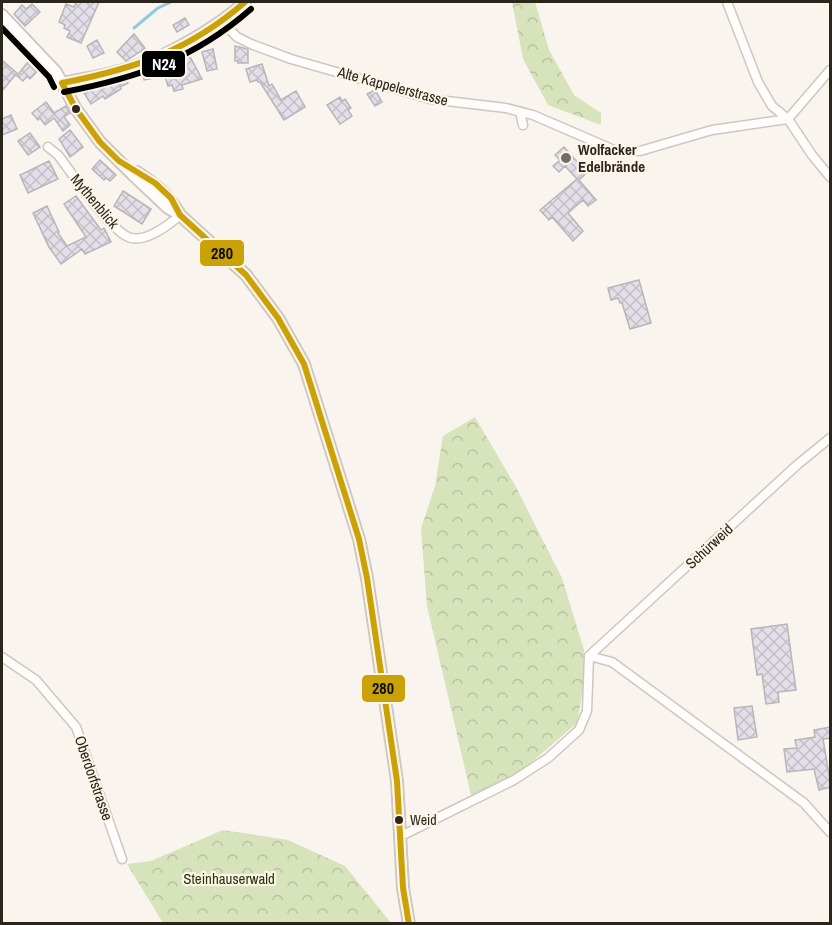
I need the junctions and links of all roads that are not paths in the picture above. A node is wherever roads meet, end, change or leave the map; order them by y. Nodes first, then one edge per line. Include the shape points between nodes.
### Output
1 (245, 2) edge
2 (728, 2) edge
3 (2, 15) edge
4 (221, 21) junction
5 (831, 70) edge
6 (62, 83) junction
7 (520, 112) junction
8 (788, 119) junction
9 (523, 125) dead end
10 (48, 147) dead end
11 (831, 177) edge
12 (180, 215) junction
13 (831, 438) edge
14 (589, 656) junction
15 (2, 657) edge
16 (831, 832) edge
17 (400, 836) junction
18 (122, 859) dead end
19 (409, 924) edge

1 - 4 street
2 - 8 street via 758,82 772,106
3 - 6 street
4 - 6 street via 140,65
4 - 7 street, Alte Kappelerstrasse via 237,37 291,59 430,99
5 - 8 street
6 - 12 street via 100,142 119,161 155,183 171,198
7 - 8 street, Alte Kappelerstrasse via 615,150 640,151 712,130
7 - 9 street
8 - 11 street
10 - 12 street, Mythenblick via 103,215 131,238 158,231
12 - 17 street via 246,275 278,318 304,364 365,568 397,781
13 - 14 street, Schürweid
14 - 16 street via 612,662 804,803
14 - 17 street via 587,711 579,729 548,758 514,780
15 - 18 street, Oberdorfstrasse via 36,680 76,727
17 - 19 street

